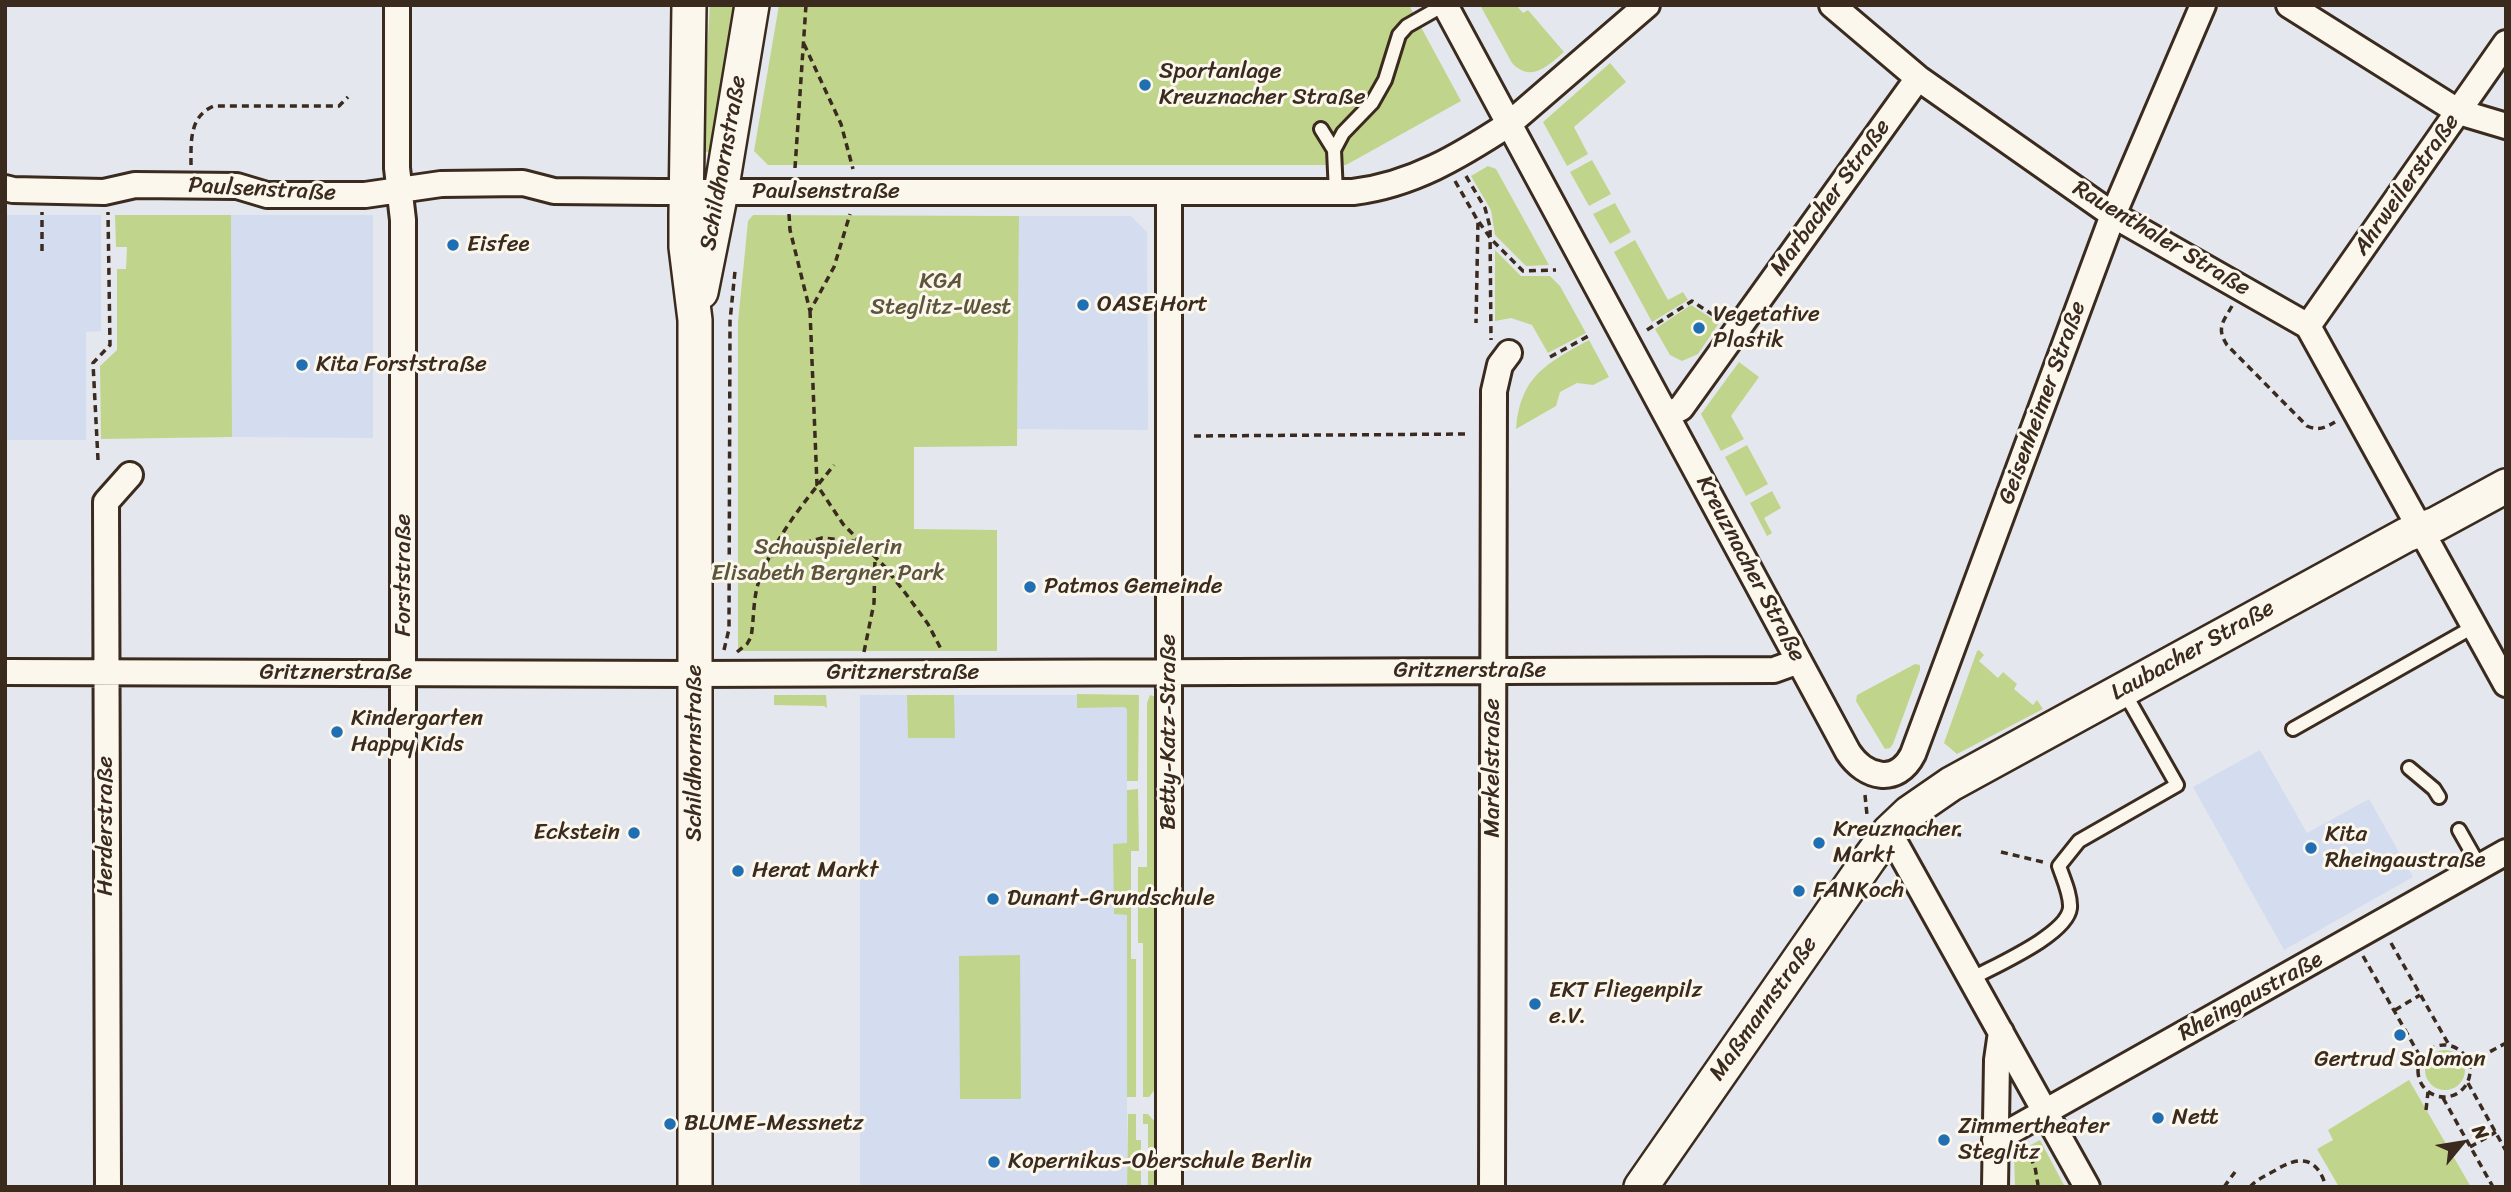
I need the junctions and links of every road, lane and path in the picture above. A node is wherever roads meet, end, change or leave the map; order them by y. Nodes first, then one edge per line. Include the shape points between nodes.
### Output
1 (397, 5) edge
2 (690, 5) edge
3 (752, 5) edge
4 (806, 5) edge
5 (1444, 5) edge
6 (1647, 5) edge
7 (1832, 5) edge
8 (2203, 5) edge
9 (2289, 5) edge
10 (2506, 43) edge
11 (804, 44) junction
12 (1918, 78) junction
13 (348, 97) dead end
14 (2459, 112) junction
15 (1509, 124) junction
16 (2506, 126) edge
17 (1321, 129) dead end
18 (1334, 150) junction
19 (191, 167) dead end
20 (795, 168) dead end
21 (1454, 168) junction
22 (853, 169) dead end
23 (5, 188) edge
24 (401, 189) junction
25 (686, 192) junction
26 (721, 192) junction
27 (1169, 192) junction
28 (1336, 193) junction
29 (43, 210) dead end
30 (108, 210) dead end
31 (789, 212) dead end
32 (851, 212) dead end
33 (2113, 215) junction
34 (1478, 221) junction
35 (1491, 239) junction
36 (42, 251) dead end
37 (736, 258) dead end
38 (1556, 270) dead end
39 (2234, 301) dead end
40 (810, 311) junction
41 (695, 320) junction
42 (1476, 323) dead end
43 (1724, 323) dead end
44 (2308, 326) junction
45 (1647, 330) dead end
46 (1592, 334) dead end
47 (1550, 357) dead end
48 (1504, 359) joint
49 (1667, 415) junction
50 (2342, 418) dead end
51 (1468, 434) dead end
52 (1194, 436) dead end
53 (98, 460) dead end
54 (834, 464) dead end
55 (130, 475) dead end
56 (817, 485) junction
57 (2506, 486) edge
58 (2420, 530) junction
59 (859, 542) junction
60 (769, 557) junction
61 (875, 557) junction
62 (2473, 627) junction
63 (863, 655) dead end
64 (945, 655) dead end
65 (733, 656) dead end
66 (1799, 661) junction
67 (708, 665) junction
68 (1493, 671) junction
69 (5, 672) edge
70 (106, 672) junction
71 (1169, 672) junction
72 (404, 673) junction
73 (2506, 684) edge
74 (2122, 690) junction
75 (2293, 729) dead end
76 (2409, 768) dead end
77 (1868, 772) junction
78 (2440, 797) dead end
79 (1926, 828) dead end
80 (2459, 830) dead end
81 (1889, 832) junction
82 (1961, 835) dead end
83 (2001, 852) dead end
84 (2506, 852) edge
85 (2059, 866) junction
86 (2480, 867) junction
87 (2388, 939) dead end
88 (2362, 953) dead end
89 (1971, 979) junction
90 (2420, 995) junction
91 (2394, 1010) junction
92 (2001, 1032) junction
93 (2506, 1043) edge
94 (2449, 1045) junction
95 (2421, 1058) junction
96 (2469, 1063) junction
97 (2468, 1083) junction
98 (2428, 1093) junction
99 (2443, 1098) junction
100 (2426, 1110) dead end
101 (2046, 1112) junction
102 (2496, 1132) junction
103 (1995, 1140) junction
104 (2024, 1144) dead end
105 (2470, 1147) junction
106 (2506, 1151) edge
107 (2235, 1172) dead end
108 (2038, 1186) edge
109 (108, 1187) edge
110 (403, 1187) edge
111 (695, 1187) edge
112 (1169, 1187) edge
113 (1492, 1187) edge
114 (1641, 1187) edge
115 (1995, 1187) edge
116 (2087, 1187) edge
117 (2224, 1187) edge
118 (2250, 1187) edge
119 (2326, 1187) edge
120 (2493, 1187) edge

1 - 24 street, Forststraße via 397,168
2 - 25 main road, Schildhornstraße
3 - 26 main road, Schildhornstraße
4 - 11 path
5 - 15 street, Kreuznacher Straße
5 - 18 lane via 1399,35 1385,80
6 - 15 street, Paulsenstraße
7 - 12 street, Rauenthaler Straße
8 - 33 street, Geisenheimer Straße
9 - 14 street
10 - 14 street, Ahrweilerstraße
11 - 20 path
11 - 22 path via 841,124
12 - 33 street, Rauenthaler Straße
12 - 49 street, Marbacher Straße via 1681,408
13 - 19 path via 339,106 205,109 191,131
14 - 16 street
14 - 44 street, Ahrweilerstraße
15 - 21 street, Paulsenstraße
15 - 49 street, Kreuznacher Straße
17 - 18 lane
18 - 28 lane
21 - 28 street, Paulsenstraße via 1394,185
21 - 34 path
21 - 35 path via 1485,208
23 - 24 street, Paulsenstraße via 104,192 135,185 237,186 267,195 365,195
24 - 25 street, Paulsenstraße via 523,183 554,191
24 - 72 street, Forststraße
25 - 26 street, Paulsenstraße
25 - 41 main road, Schildhornstraße via 686,247
26 - 27 street, Paulsenstraße
26 - 41 main road, Schildhornstraße
27 - 28 street, Paulsenstraße
27 - 71 street, Betty-Katz-Straße
29 - 36 path
30 - 53 path via 110,345 93,363
31 - 40 path
32 - 40 path via 834,267
33 - 44 street, Rauenthaler Straße
33 - 77 street, Geisenheimer Straße via 1913,754 1897,771
34 - 35 path
34 - 42 path
35 - 38 path via 1523,271
35 - 48 path via 1491,349
37 - 67 path via 730,321 729,629
39 - 50 path via 2221,325 2227,345 2307,426 2325,428
40 - 56 path
41 - 67 main road, Schildhornstraße
43 - 45 path via 1692,301
44 - 58 street
46 - 47 path
48 - 68 street, Markelstraße via 1494,391
49 - 66 street, Kreuznacher Straße
51 - 52 path
54 - 56 path
55 - 70 street, Herderstraße via 106,502
56 - 59 path
56 - 60 path
57 - 58 main road, Laubacher Straße
58 - 62 street
58 - 74 main road, Laubacher Straße
59 - 60 path via 822,538
59 - 61 path
60 - 65 path via 758,586 751,637
61 - 63 path via 872,617
61 - 64 path via 918,609
62 - 73 street
62 - 75 lane
66 - 68 street, Gritznerstraße via 1774,670
66 - 77 street, Kreuznacher Straße via 1849,752
67 - 71 street, Gritznerstraße
67 - 72 street, Gritznerstraße
67 - 111 main road, Schildhornstraße
68 - 71 street, Gritznerstraße
68 - 113 street, Markelstraße
69 - 70 street, Gritznerstraße
70 - 72 street, Gritznerstraße
70 - 109 street, Herderstraße
71 - 112 street, Betty-Katz-Straße
72 - 110 street, Forststraße
74 - 81 main road, Laubacher Straße via 1933,795
74 - 85 lane via 2177,785 2079,841
76 - 78 lane
77 - 81 path via 1868,834
79 - 82 path
80 - 86 lane
81 - 89 street
81 - 114 main road, Maßmannstraße
83 - 85 path
84 - 86 street, Rheingaustraße
85 - 89 lane via 2071,905 2068,916 2041,940
86 - 101 street, Rheingaustraße
87 - 90 path
88 - 91 path
89 - 92 street
90 - 91 path
90 - 94 path
91 - 95 path
92 - 101 street
92 - 103 street
93 - 96 path
94 - 95 path via 2433,1047
94 - 96 path via 2462,1051
95 - 98 path via 2419,1080
96 - 97 path
97 - 99 path via 2458,1094
97 - 102 path
98 - 99 path
98 - 100 path
99 - 105 path
101 - 103 street, Rheingaustraße
101 - 116 street
102 - 105 path
102 - 106 path
103 - 115 street
104 - 108 path
105 - 120 path
107 - 117 path
118 - 119 path via 2298,1159 2318,1168

